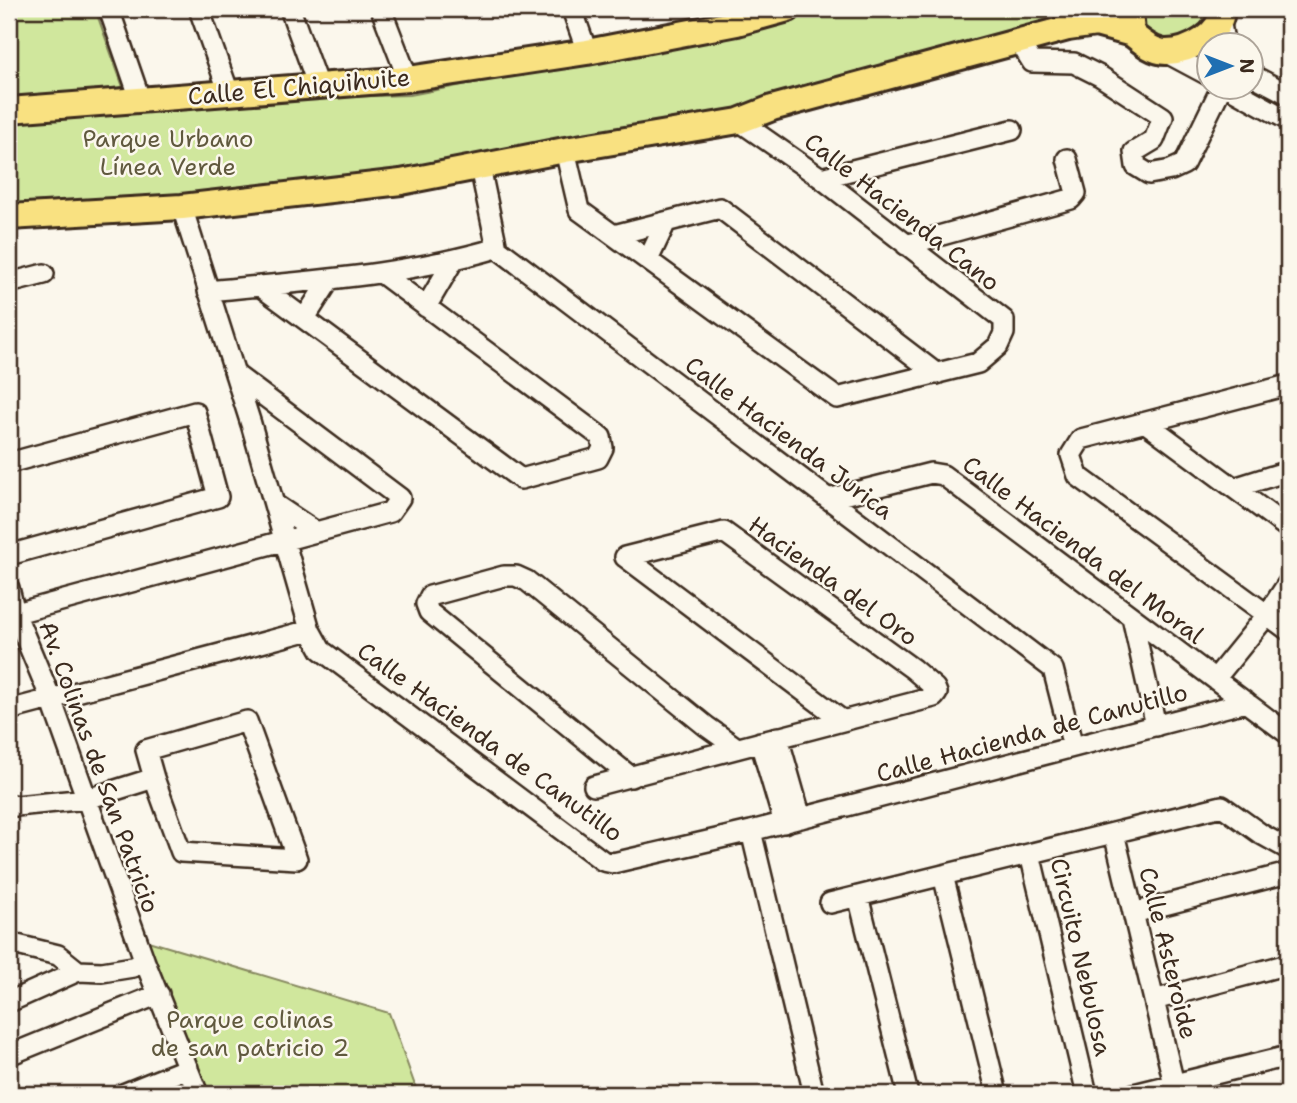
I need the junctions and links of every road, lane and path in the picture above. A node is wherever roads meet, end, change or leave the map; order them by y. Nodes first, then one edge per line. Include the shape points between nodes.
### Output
1 (109, 9) edge
2 (199, 9) edge
3 (290, 9) edge
4 (381, 9) edge
5 (572, 9) edge
6 (788, 9) edge
7 (1118, 9) edge
8 (1130, 9) edge
9 (1222, 14) edge
10 (1096, 24) junction
11 (1224, 32) edge
12 (1132, 34) junction
13 (1019, 41) junction
14 (587, 52) junction
15 (1165, 52) junction
16 (1196, 69) edge
17 (408, 79) junction
18 (1266, 83) edge
19 (318, 86) junction
20 (229, 93) junction
21 (1288, 94) edge
22 (140, 99) junction
23 (1214, 102) edge
24 (1255, 102) edge
25 (772, 108) junction
26 (9, 110) edge
27 (1288, 120) edge
28 (739, 121) junction
29 (1012, 130) dead end
30 (771, 142) junction
31 (565, 150) junction
32 (1068, 159) dead end
33 (480, 167) junction
34 (821, 178) junction
35 (182, 207) junction
36 (9, 217) edge
37 (666, 222) junction
38 (614, 235) junction
39 (906, 245) junction
40 (497, 248) junction
41 (648, 260) junction
42 (453, 261) junction
43 (381, 273) junction
44 (44, 274) dead end
45 (330, 279) junction
46 (9, 283) edge
47 (260, 286) junction
48 (208, 291) junction
49 (426, 307) junction
50 (305, 318) junction
51 (235, 374) junction
52 (937, 374) junction
53 (1288, 385) edge
54 (275, 404) junction
55 (1146, 423) junction
56 (251, 424) junction
57 (9, 463) edge
58 (1288, 471) edge
59 (1234, 488) junction
60 (828, 499) junction
61 (274, 504) junction
62 (1288, 528) edge
63 (316, 532) junction
64 (286, 541) junction
65 (9, 555) edge
66 (1288, 583) edge
67 (9, 588) edge
68 (12, 614) edge
69 (1267, 615) junction
70 (1132, 617) junction
71 (310, 630) junction
72 (1288, 631) edge
73 (913, 669) junction
74 (1215, 679) junction
75 (812, 698) junction
76 (51, 699) junction
77 (1246, 702) junction
78 (904, 703) junction
79 (9, 710) edge
80 (842, 720) junction
81 (706, 726) junction
82 (1156, 726) junction
83 (799, 732) junction
84 (1288, 734) edge
85 (769, 739) junction
86 (1073, 747) junction
87 (737, 748) junction
88 (699, 758) junction
89 (631, 777) junction
90 (154, 778) junction
91 (594, 786) dead end
92 (87, 799) junction
93 (9, 804) edge
94 (792, 820) junction
95 (751, 831) junction
96 (1114, 833) junction
97 (1288, 849) edge
98 (1030, 854) junction
99 (1288, 873) edge
100 (943, 875) junction
101 (858, 896) junction
102 (830, 903) dead end
103 (1133, 913) junction
104 (9, 943) edge
105 (145, 962) junction
106 (1288, 964) edge
107 (78, 971) junction
108 (159, 994) junction
109 (1154, 1000) junction
110 (9, 1002) edge
111 (9, 1055) edge
112 (1288, 1056) edge
113 (188, 1068) junction
114 (1174, 1084) junction
115 (123, 1094) edge
116 (198, 1094) edge
117 (814, 1094) edge
118 (908, 1094) edge
119 (997, 1094) edge
120 (1087, 1094) edge
121 (1134, 1094) edge

1 - 22 street
2 - 20 street
3 - 19 street
4 - 17 street
5 - 14 street
6 - 14 main road, Calle El Chiquihuite
7 - 10 main road
8 - 12 main road
9 - 11 street
9 - 15 main road via 1203,40 1190,48
10 - 12 main road
10 - 13 main road
12 - 15 main road via 1152,49
13 - 23 street via 1032,62 1074,63 1163,117 1154,140 1135,152 1136,166 1149,174 1184,163
13 - 25 main road
14 - 17 main road, Calle El Chiquihuite
15 - 16 street
17 - 19 main road, Calle El Chiquihuite
18 - 21 street
19 - 20 main road, Calle El Chiquihuite
20 - 22 main road, Calle El Chiquihuite
22 - 26 main road, Calle El Chiquihuite
24 - 27 street
25 - 28 main road
25 - 30 street, Calle Hacienda Cano via 768,122
28 - 30 street, Calle Hacienda Cano
28 - 31 main road
29 - 34 street
30 - 34 street, Calle Hacienda Cano
31 - 33 main road
31 - 38 street via 579,210
32 - 39 street via 1076,192 1071,200
33 - 35 main road via 401,182
33 - 40 street
34 - 39 street, Calle Hacienda Cano
35 - 36 main road
35 - 48 street, Calle Hacienda de Canutillo
37 - 38 street
37 - 41 street
37 - 52 street via 720,208
38 - 41 street
39 - 52 street, Calle Hacienda Cano via 1004,320 1004,333 989,355 978,363
40 - 42 street
40 - 60 street, Calle Hacienda Jurica
41 - 52 street via 837,398
42 - 43 street
42 - 49 street
43 - 45 street
43 - 49 street
44 - 46 street
45 - 47 street
45 - 50 street
47 - 48 street
47 - 50 street
48 - 51 street, Calle Hacienda de Canutillo
49 - 50 street via 601,437 603,448 598,458 521,480
51 - 54 street
51 - 56 street, Calle Hacienda de Canutillo
53 - 55 street
54 - 56 street
54 - 63 street via 400,498 390,512
55 - 59 street
55 - 69 street via 1082,439 1070,455 1077,476
56 - 61 street, Calle Hacienda de Canutillo
57 - 65 street via 195,412 218,497
58 - 59 street
59 - 62 street
60 - 70 street, Calle Hacienda del Moral via 930,472 943,475
60 - 86 street, Calle Hacienda Jurica via 1053,669
61 - 63 street
61 - 64 street, Calle Hacienda de Canutillo
63 - 64 street
64 - 68 street
64 - 71 street, Calle Hacienda de Canutillo
66 - 69 street
67 - 68 street, Av. Colinas de San Patricio
68 - 76 street, Av. Colinas de San Patricio
69 - 72 street
69 - 74 street
70 - 74 street, Calle Hacienda del Moral
70 - 82 street
71 - 76 street
71 - 95 street, Calle Hacienda de Canutillo via 321,650 603,861 613,863
73 - 75 street, Hacienda del Oro via 724,532 625,557
73 - 78 street, Hacienda del Oro
73 - 78 street, Hacienda del Oro via 937,693
74 - 77 street, Calle Hacienda del Moral
75 - 80 street, Hacienda del Oro
75 - 83 street
76 - 79 street
76 - 92 street, Av. Colinas de San Patricio
77 - 82 street, Calle Hacienda de Canutillo
77 - 84 street, Calle Hacienda del Moral
78 - 80 street, Hacienda del Oro
80 - 83 street
81 - 87 street
81 - 88 street
81 - 89 street via 527,581 504,576 430,596 429,612
82 - 86 street, Calle Hacienda de Canutillo
83 - 85 street
85 - 87 street
85 - 94 street
86 - 94 street, Calle Hacienda de Canutillo
87 - 88 street
88 - 89 street
89 - 91 street
90 - 90 street via 181,852 298,859 247,721 146,750
90 - 92 street
92 - 93 street
92 - 105 street, Av. Colinas de San Patricio
94 - 95 street, Calle Hacienda de Canutillo
95 - 117 street
96 - 97 street, Circuito Nebulosa via 1222,806
96 - 98 street, Circuito Nebulosa
96 - 103 street, Calle Asteroide
98 - 100 street
98 - 120 street, Circuito Nebulosa
99 - 103 street
100 - 101 street
100 - 119 street
101 - 102 street
101 - 118 street
103 - 109 street, Calle Asteroide
104 - 107 street via 58,955
105 - 107 street via 102,972
105 - 108 street, Av. Colinas de San Patricio
106 - 109 street
107 - 110 street
108 - 111 street
108 - 113 street, Av. Colinas de San Patricio
109 - 114 street, Calle Asteroide
112 - 114 street
113 - 115 street
113 - 116 street, Av. Colinas de San Patricio
114 - 121 street

